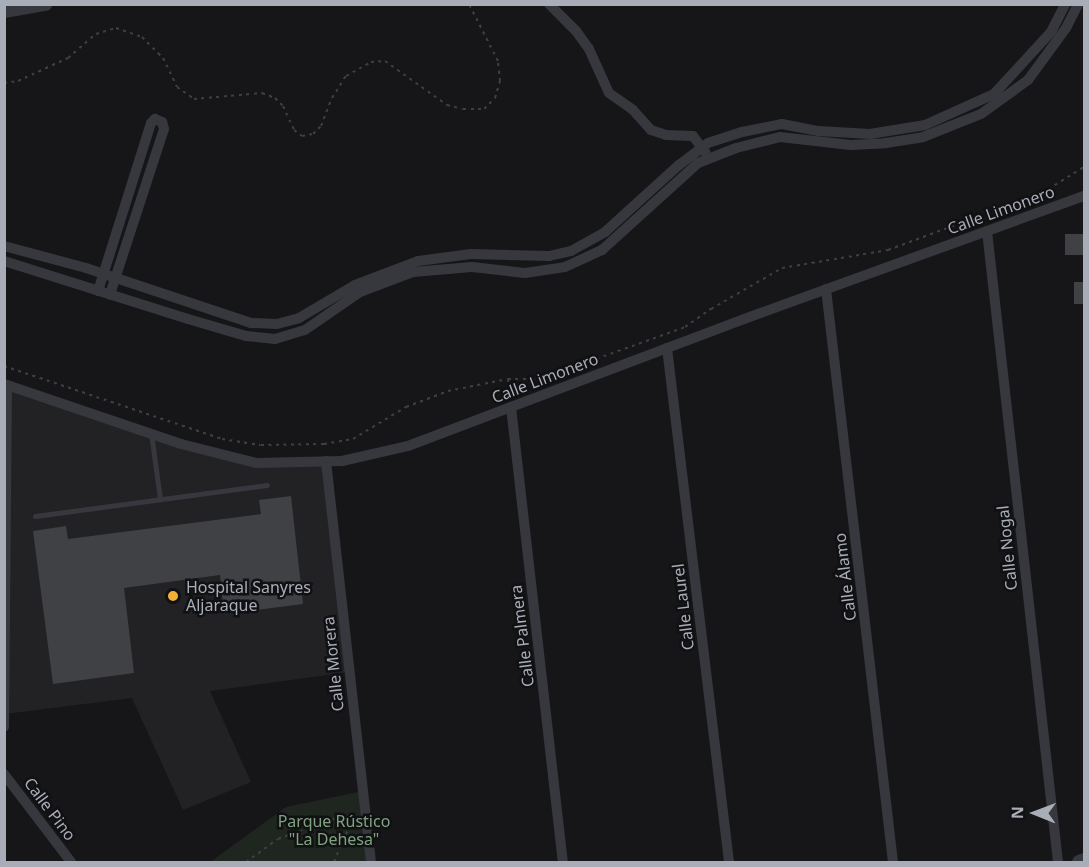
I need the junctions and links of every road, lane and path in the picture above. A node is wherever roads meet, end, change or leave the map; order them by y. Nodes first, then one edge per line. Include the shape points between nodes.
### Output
1 (45, 4) edge
2 (468, 4) edge
3 (549, 4) edge
4 (1065, 4) edge
5 (1078, 4) edge
6 (4, 11) edge
7 (4, 83) edge
8 (703, 147) junction
9 (709, 159) junction
10 (1084, 166) edge
11 (1084, 196) edge
12 (987, 231) junction
13 (4, 246) edge
14 (4, 261) edge
15 (103, 274) junction
16 (115, 278) junction
17 (826, 289) junction
18 (98, 291) junction
19 (110, 294) junction
20 (668, 348) junction
21 (4, 366) edge
22 (508, 379) junction
23 (6, 384) edge
24 (511, 407) junction
25 (151, 433) junction
26 (326, 461) junction
27 (267, 485) dead end
28 (160, 499) junction
29 (35, 516) dead end
30 (4, 727) edge
31 (4, 774) edge
32 (1084, 860) edge
33 (71, 862) edge
34 (246, 862) edge
35 (334, 862) edge
36 (371, 862) edge
37 (563, 862) edge
38 (729, 862) edge
39 (893, 862) edge
40 (1058, 862) edge
41 (1079, 862) edge

1 - 6 street
2 - 7 path via 498,61 500,81 495,98 484,109 447,105 385,61 371,62 346,76 321,126 313,134 302,136 294,130 275,98 262,93 194,99 177,87 163,58 142,38 116,28 96,34 68,58 18,81
3 - 8 street via 589,49 609,93 651,129 666,135 693,136
4 - 8 street via 1051,32 994,94 925,125 870,134 782,124 742,132
5 - 9 street via 1066,28 1028,80 981,114 923,137 851,145 780,136
8 - 9 street
8 - 16 street via 605,232 571,250 549,256 471,254 418,261 355,285 299,318 278,324 251,323
9 - 19 street via 698,163 602,250 565,267 525,273 472,267 413,272 360,292 305,330 274,339 246,336
10 - 22 path via 1042,193 888,250 782,268 685,327 540,379
11 - 12 street, Calle Limonero
12 - 17 street, Calle Limonero
12 - 40 street, Calle Nogal
13 - 15 street
14 - 18 street
15 - 16 street
15 - 16 street via 155,119 162,122 164,129
15 - 18 street
16 - 19 street
17 - 20 street, Calle Limonero
17 - 39 street, Calle Álamo
18 - 19 street
20 - 24 street, Calle Limonero
20 - 38 street, Calle Laurel
21 - 22 path via 222,439 312,447 353,439 406,407 448,391
22 - 24 path
23 - 25 street, Calle Limonero
23 - 30 street
24 - 26 street, Calle Limonero via 408,446
24 - 37 street, Calle Palmera
25 - 26 street, Calle Limonero via 256,463
25 - 28 lane
26 - 36 street, Calle Morera
27 - 28 lane
28 - 29 lane
31 - 33 street, Calle Pino
32 - 41 street
34 - 35 path via 278,839 325,820 354,815

